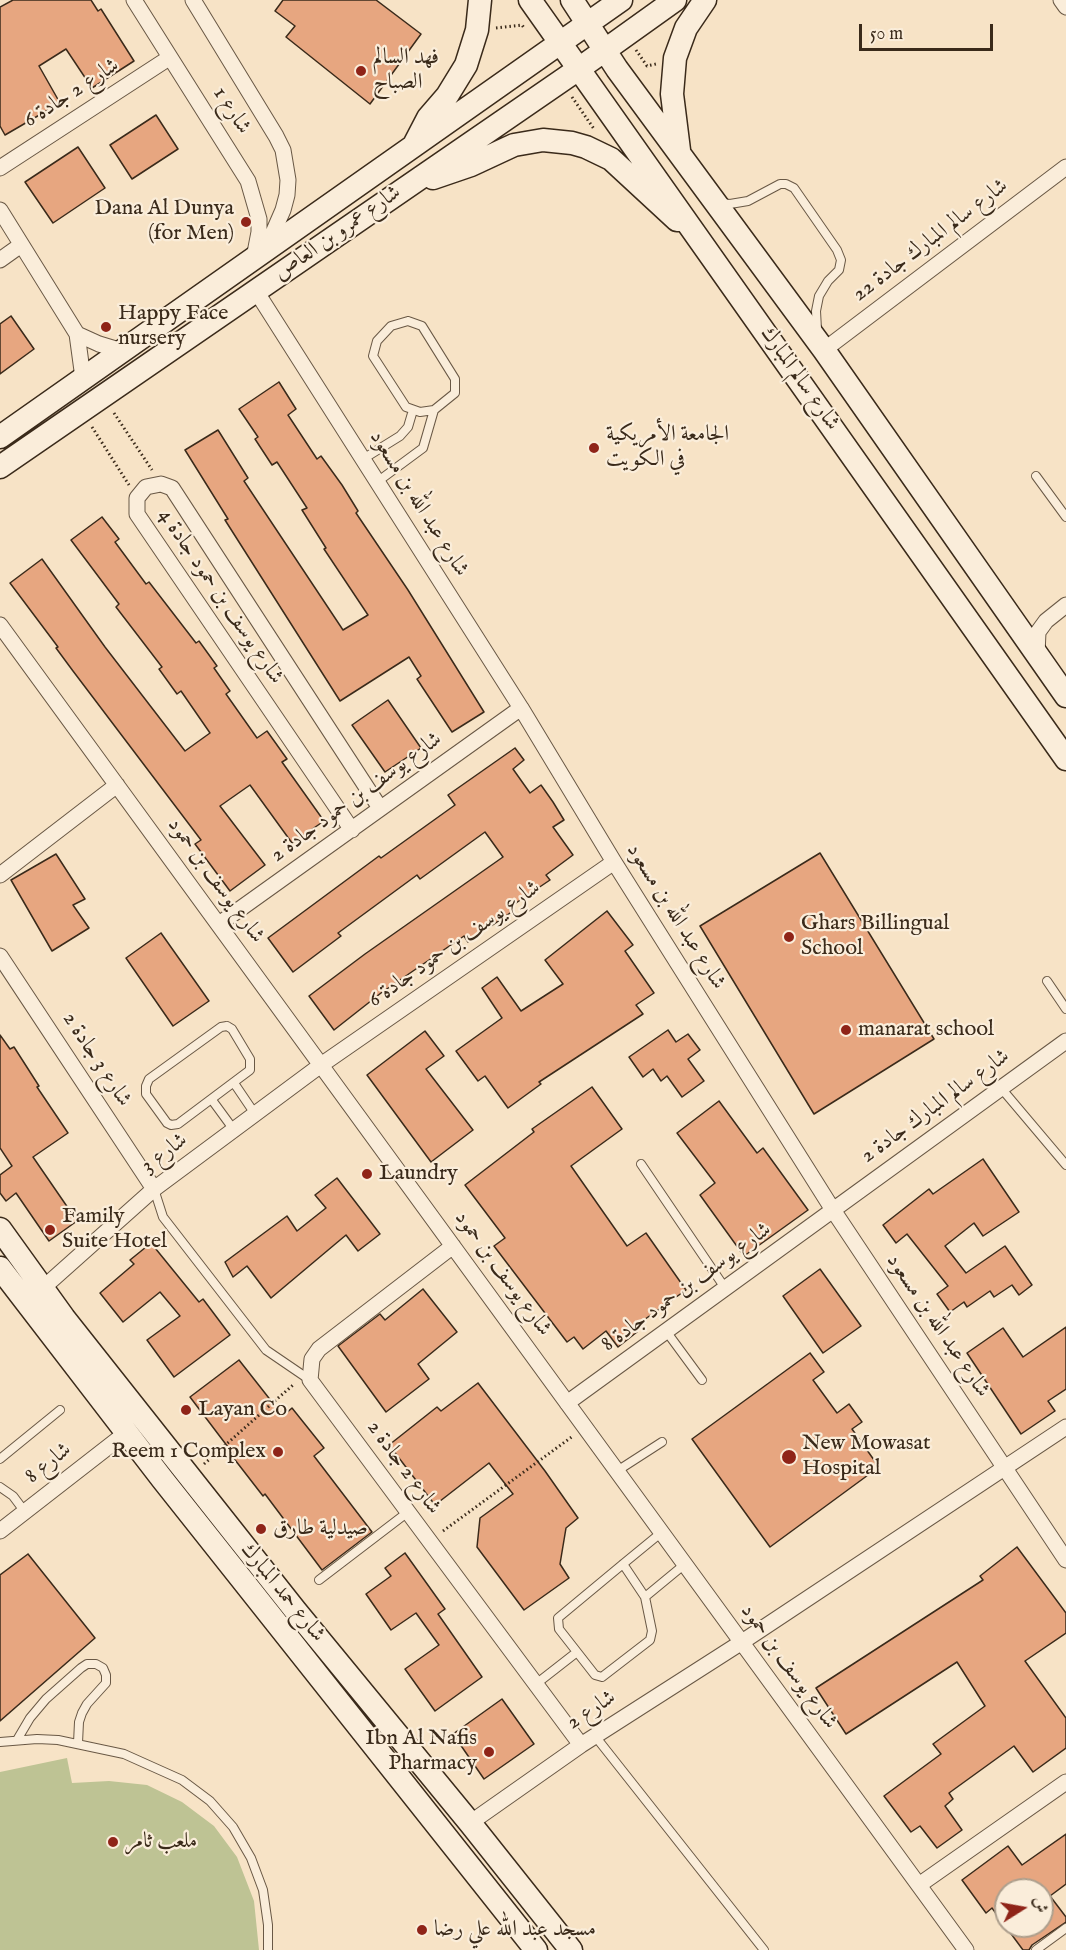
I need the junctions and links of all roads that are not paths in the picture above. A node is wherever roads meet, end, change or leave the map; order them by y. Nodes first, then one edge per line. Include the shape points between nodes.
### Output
1 (134, 0) edge
2 (193, 0) edge
3 (480, 0) edge
4 (530, 0) edge
5 (572, 0) edge
6 (621, 0) edge
7 (675, 0) edge
8 (705, 0) edge
9 (1061, 0) edge
10 (1066, 7) edge
11 (588, 24) junction
12 (562, 42) junction
13 (604, 51) junction
14 (169, 58) junction
15 (580, 68) junction
16 (413, 147) junction
17 (679, 155) junction
18 (1066, 167) edge
19 (0, 168) edge
20 (416, 180) junction
21 (712, 200) junction
22 (0, 210) edge
23 (697, 234) junction
24 (21, 245) junction
25 (260, 254) junction
26 (0, 260) edge
27 (256, 291) junction
28 (77, 334) junction
29 (821, 346) junction
30 (122, 351) junction
31 (83, 378) junction
32 (413, 410) junction
33 (434, 410) junction
34 (0, 436) edge
35 (363, 459) junction
36 (0, 467) edge
37 (1036, 476) dead end
38 (377, 482) junction
39 (1066, 517) edge
40 (1066, 604) edge
41 (0, 626) edge
42 (1037, 654) junction
43 (1066, 696) edge
44 (521, 708) junction
45 (1066, 759) edge
46 (117, 785) junction
47 (380, 808) junction
48 (352, 830) junction
49 (614, 862) junction
50 (0, 875) edge
51 (219, 924) junction
52 (0, 956) edge
53 (1047, 981) dead end
54 (1066, 1009) edge
55 (1066, 1041) edge
56 (321, 1065) junction
57 (234, 1083) junction
58 (1001, 1088) junction
59 (213, 1100) junction
60 (255, 1114) junction
61 (234, 1130) junction
62 (641, 1164) dead end
63 (1066, 1165) edge
64 (154, 1189) junction
65 (833, 1210) junction
66 (0, 1229) edge
67 (453, 1246) junction
68 (0, 1268) edge
69 (43, 1288) junction
70 (725, 1288) junction
71 (666, 1331) junction
72 (307, 1378) junction
73 (702, 1380) dead end
74 (567, 1403) junction
75 (60, 1410) dead end
76 (1066, 1428) edge
77 (126, 1433) junction
78 (662, 1442) dead end
79 (0, 1460) edge
80 (1004, 1467) junction
81 (617, 1471) junction
82 (0, 1487) edge
83 (25, 1512) junction
84 (408, 1512) junction
85 (0, 1531) edge
86 (662, 1532) junction
87 (1062, 1544) edge
88 (1066, 1560) edge
89 (623, 1564) junction
90 (685, 1564) junction
91 (319, 1580) dead end
92 (645, 1597) junction
93 (742, 1642) junction
94 (577, 1652) junction
95 (537, 1684) junction
96 (595, 1736) junction
97 (17, 1740) junction
98 (0, 1742) edge
99 (78, 1743) junction
100 (581, 1744) junction
101 (1066, 1782) edge
102 (470, 1823) junction
103 (919, 1885) junction
104 (1066, 1928) edge
105 (268, 1950) edge
106 (536, 1950) edge
107 (571, 1950) edge
108 (764, 1950) edge
109 (966, 1950) edge
110 (1036, 1950) edge

1 - 14 street, شارع 1
2 - 25 street, شارع 1 via 283,150 287,195
3 - 16 main road via 477,30 466,65 428,118
4 - 12 main road, شارع سالم المبارك
5 - 11 main road, شارع سالم المبارك
6 - 11 main road, شارع عمرو بن العاص
7 - 13 main road, شارع عمرو بن العاص
8 - 17 main road via 686,28 675,58 672,94
9 - 10 street
11 - 12 main road, شارع عمرو بن العاص
11 - 13 main road, شارع سالم المبارك
12 - 15 main road, شارع سالم المبارك
12 - 16 main road, شارع عمرو بن العاص
13 - 15 main road, شارع عمرو بن العاص
13 - 17 main road, شارع سالم المبارك
14 - 19 street, شارع 2 جادة 6
14 - 25 street, شارع 1 via 242,169 259,219
15 - 20 main road, شارع عمرو بن العاص
15 - 23 main road, شارع سالم المبارك
16 - 25 main road, شارع عمرو بن العاص
17 - 21 main road, شارع سالم المبارك
18 - 29 street, شارع سالم المبارك جادة 22
20 - 23 main road via 453,172 514,145 543,140 572,143 616,163 662,208
20 - 27 main road, شارع عمرو بن العاص
21 - 29 main road, شارع سالم المبارك
21 - 29 lane via 739,203 757,198 780,184 794,188 841,260 839,270 819,296 816,311
22 - 24 street
23 - 45 main road, شارع سالم المبارك
24 - 26 street
24 - 28 street
25 - 30 main road, شارع عمرو بن العاص
27 - 35 street, شارع عبد الله بن مسعود
27 - 36 main road, شارع عمرو بن العاص
28 - 30 street
28 - 31 street
29 - 42 main road, شارع سالم المبارك
30 - 31 main road, شارع عمرو بن العاص
31 - 34 main road, شارع عمرو بن العاص
32 - 33 lane
32 - 33 lane via 406,407 373,356 377,341 391,326 408,321 422,326 455,379 455,393
32 - 35 lane via 408,427 400,436
33 - 38 lane via 423,448
35 - 38 street, شارع عبد الله بن مسعود
37 - 39 lane
38 - 44 street, شارع عبد الله بن مسعود
40 - 42 street via 1038,632
41 - 46 street, شارع يوسف بن حمود
42 - 43 main road, شارع سالم المبارك
44 - 47 street, شارع يوسف بن حمود جادة 2
44 - 49 street, شارع عبد الله بن مسعود
46 - 50 street
46 - 51 street, شارع يوسف بن حمود
47 - 48 street, شارع يوسف بن حمود جادة 2
47 - 48 street, شارع يوسف بن حمود جادة 4 via 172,488 161,484 146,487 137,498 137,514
48 - 51 street, شارع يوسف بن حمود جادة 2
49 - 56 street, شارع يوسف بن حمود جادة 6
49 - 65 street, شارع عبد الله بن مسعود
51 - 56 street, شارع يوسف بن حمود
52 - 64 street, شارع 3 جادة 2
53 - 54 lane
55 - 58 street, شارع سالم المبارك جادة 2
56 - 60 street, شارع 3
56 - 67 street, شارع يوسف بن حمود
57 - 59 lane
57 - 59 lane via 251,1065 227,1026 149,1079 146,1086 146,1094 171,1125
57 - 60 lane
58 - 63 lane
58 - 65 street, شارع سالم المبارك جادة 2
59 - 61 lane
60 - 61 street, شارع 3
61 - 64 street, شارع 3
62 - 70 lane
64 - 69 street, شارع 3
64 - 72 lane via 163,1217 226,1301 266,1350
65 - 70 street, شارع يوسف بن حمود جادة 8
65 - 80 street, شارع عبد الله بن مسعود
66 - 69 main road, شارع حمد المبارك
67 - 72 street via 319,1348
67 - 74 street, شارع يوسف بن حمود
68 - 77 main road, شارع حمد المبارك
69 - 102 main road, شارع حمد المبارك via 295,1610
70 - 71 street, شارع يوسف بن حمود جادة 8
71 - 73 lane
71 - 74 street, شارع يوسف بن حمود جادة 8
72 - 84 street, شارع 2 جادة 2
74 - 81 street, شارع يوسف بن حمود
75 - 79 lane
76 - 80 street, شارع 2
77 - 83 street, شارع 8
77 - 106 main road, شارع حمد المبارك
78 - 81 lane
80 - 87 street, شارع عبد الله بن مسعود
80 - 93 street, شارع 2
81 - 86 street, شارع يوسف بن حمود
82 - 83 lane
83 - 85 street, شارع 8
84 - 91 lane
84 - 95 street, شارع 2 جادة 2
86 - 89 lane
86 - 90 street, شارع يوسف بن حمود
87 - 88 street, شارع عبد الله بن مسعود
89 - 92 lane
89 - 94 lane via 558,1618 559,1629
90 - 92 lane
90 - 93 street, شارع يوسف بن حمود
92 - 94 lane via 652,1631 650,1640 609,1674 595,1675
93 - 96 street, شارع 2
93 - 103 street, شارع يوسف بن حمود
94 - 95 lane
95 - 100 street, شارع 2 جادة 2
96 - 100 street, شارع 2
96 - 108 lane
97 - 98 lane
97 - 99 lane
97 - 99 lane via 46,1699 81,1668 96,1664 103,1668 106,1683 82,1713
99 - 105 lane via 151,1765 182,1780 210,1801 233,1827 251,1858 263,1890
100 - 102 street, شارع 2
101 - 103 street
102 - 107 main road, شارع حمد المبارك
103 - 109 street, شارع يوسف بن حمود
104 - 110 lane

